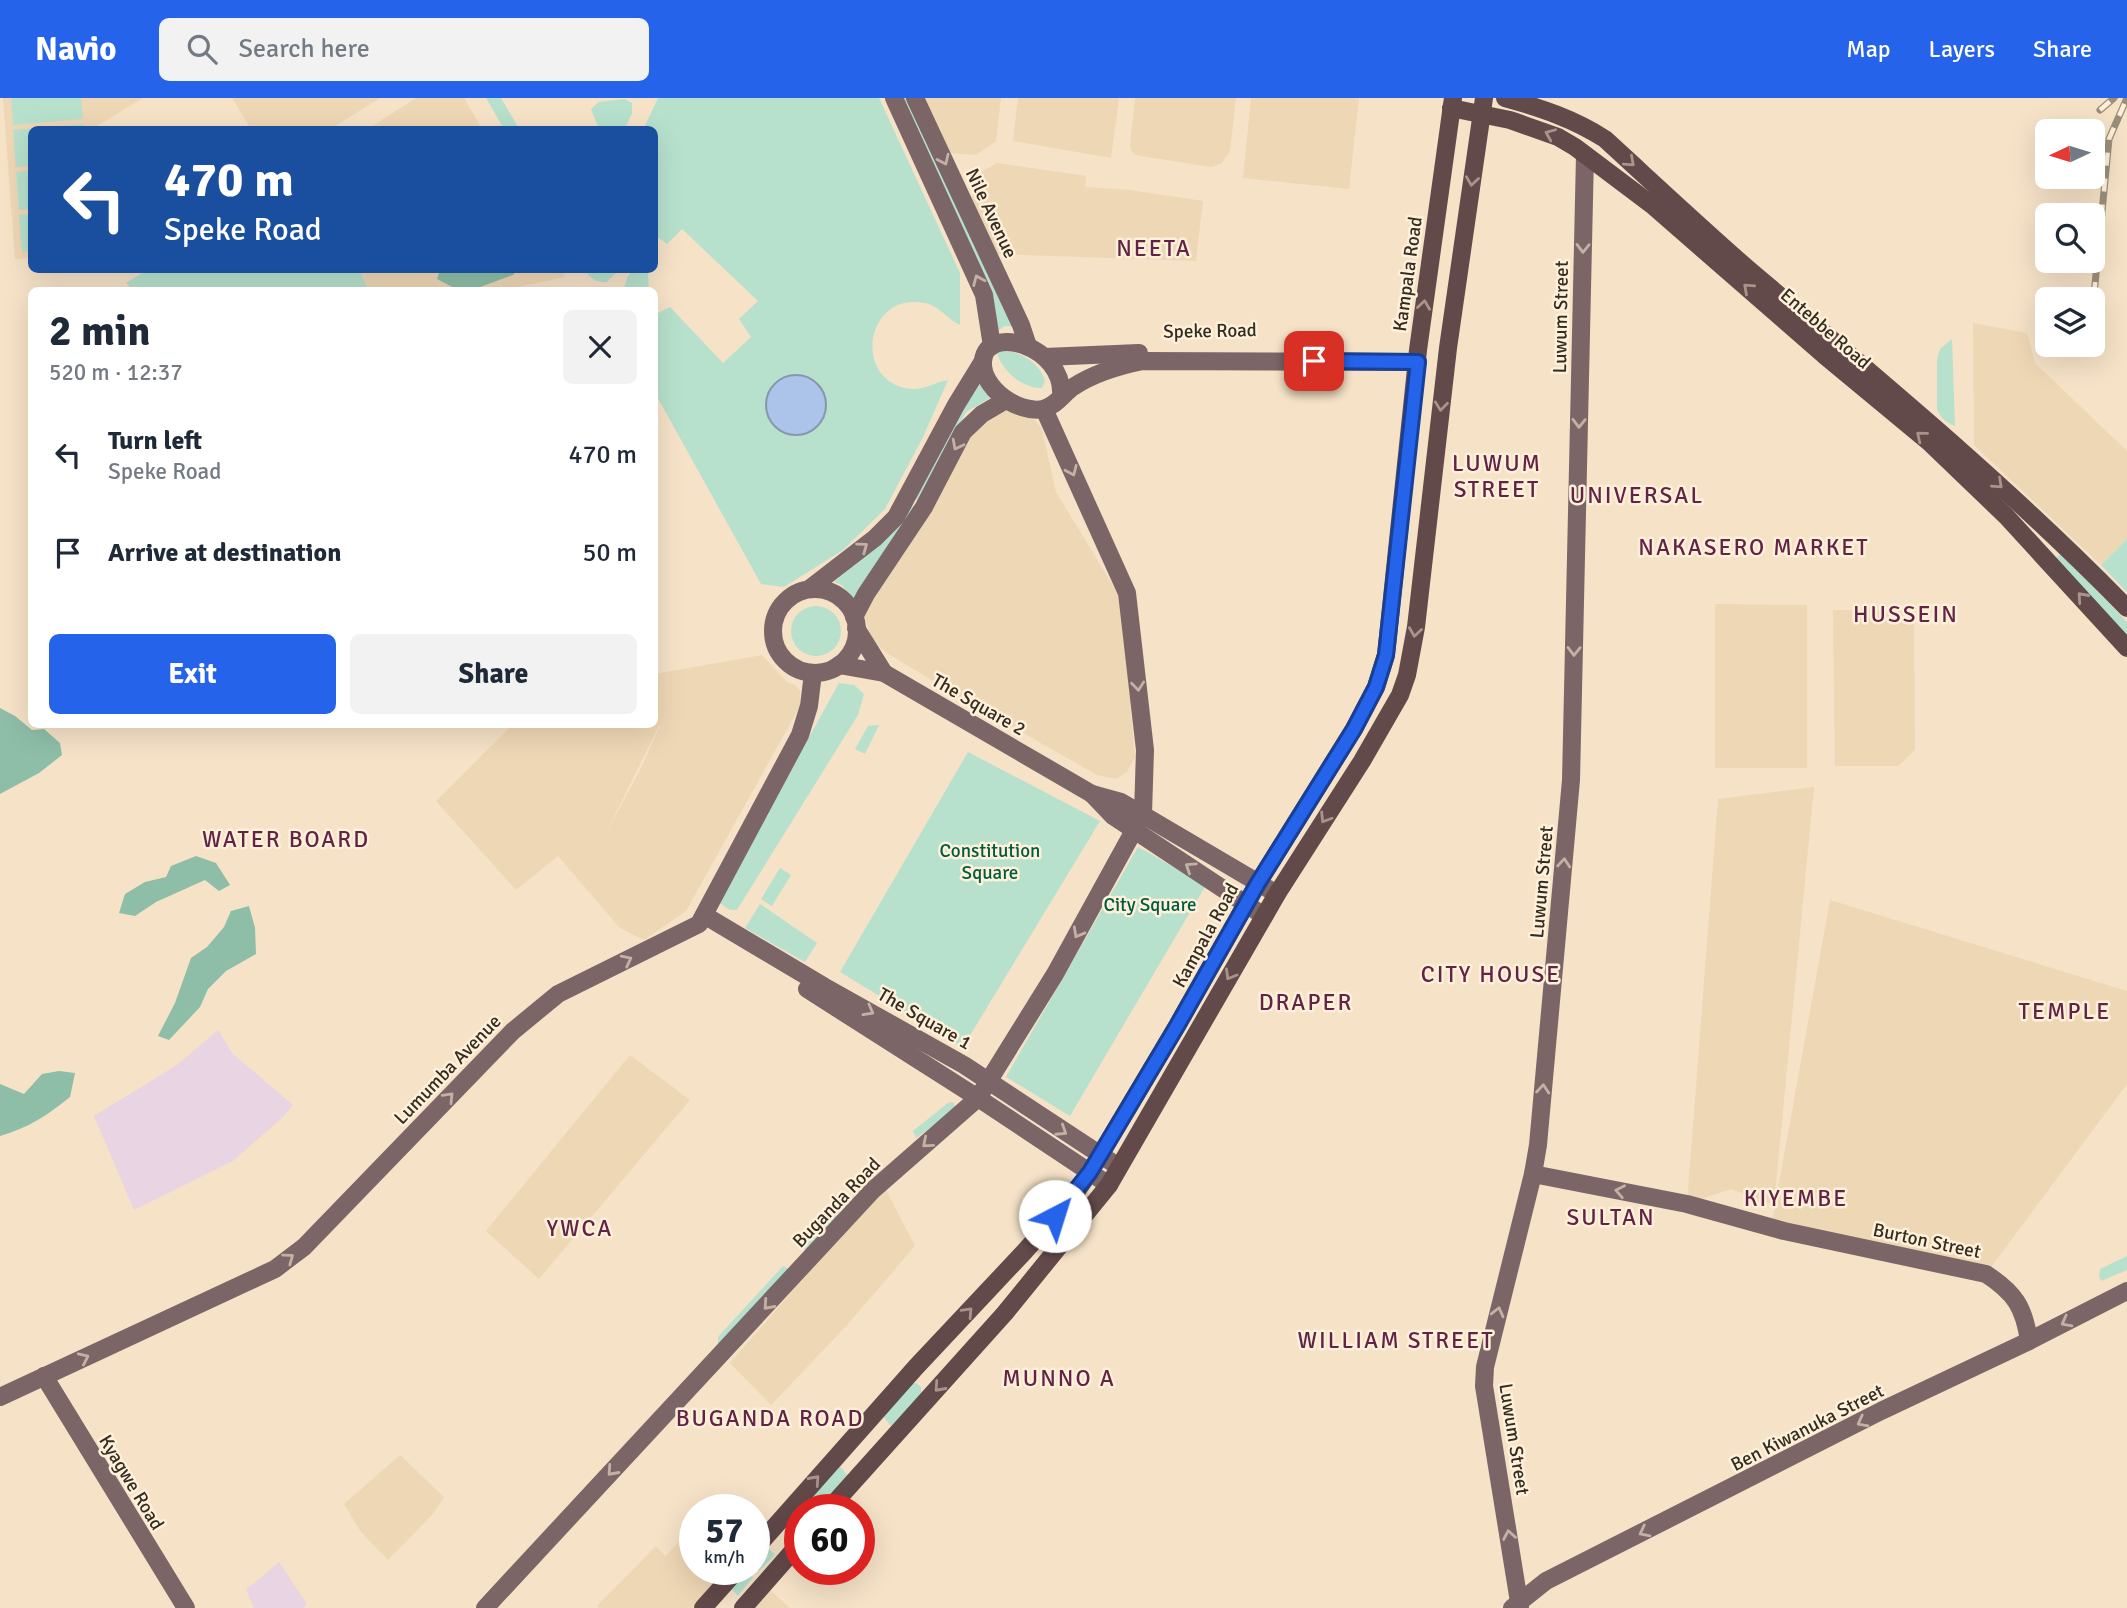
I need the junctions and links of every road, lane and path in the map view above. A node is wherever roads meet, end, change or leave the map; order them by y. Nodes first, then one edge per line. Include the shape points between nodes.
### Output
1 (894, 98) edge
2 (915, 98) edge
3 (1505, 98) edge
4 (1452, 103) edge
5 (1483, 106) edge
6 (1585, 155) junction
7 (1028, 346) junction
8 (988, 354) junction
9 (1418, 356) junction
10 (1045, 357) junction
11 (1060, 396) junction
12 (1006, 400) junction
13 (1044, 409) junction
14 (809, 589) junction
15 (2127, 608) edge
16 (855, 622) junction
17 (2127, 648) edge
18 (839, 665) junction
19 (813, 673) junction
20 (884, 673) junction
21 (1139, 822) junction
22 (1258, 883) junction
23 (1277, 894) junction
24 (1246, 904) junction
25 (1264, 916) junction
26 (702, 919) junction
27 (989, 1082) junction
28 (978, 1098) junction
29 (1100, 1156) junction
30 (1119, 1167) junction
31 (1090, 1172) junction
32 (1533, 1174) junction
33 (1109, 1185) junction
34 (2127, 1291) edge
35 (2029, 1341) junction
36 (44, 1376) junction
37 (0, 1397) edge
38 (842, 1494) edge
39 (770, 1532) edge
40 (784, 1561) edge
41 (724, 1585) edge
42 (707, 1605) edge
43 (1517, 1606) edge
44 (186, 1608) edge
45 (485, 1608) edge
46 (734, 1608) edge
47 (743, 1608) edge

8 -> 1 main road, Nile Avenue via 987,303
2 -> 7 main road, Nile Avenue
3 -> 15 main road, Entebbe Road via 1555,113 1605,139 1745,266 1937,429
4 - 5 main road, Entebbe Road
9 -> 4 main road, Kampala Road
6 -> 5 main road, Entebbe Road via 1567,142
5 -> 23 main road via 1407,675 1362,761
17 -> 6 main road, Entebbe Road via 2006,516 1929,442 1652,205
6 - 32 main road, Luwum Street via 1571,780
7 - 8 main road via 1011,342
7 - 10 main road
8 - 12 main road via 990,382
14 -> 8 main road via 896,517
9 - 10 main road, Speke Road via 1201,350
9 - 11 main road, Speke Road via 1143,361 1090,377
9 - 22 main road, Kampala Road via 1381,673 1354,729
10 - 11 main road via 1059,380
11 - 13 main road
12 - 13 main road via 1024,408
12 -> 16 main road via 963,432 924,507 866,594
13 -> 21 main road, Buganda Road via 1127,593 1145,750
14 - 16 main road via 841,598
14 - 19 main road via 782,604 773,630 784,659
16 - 18 main road via 852,649
16 - 20 main road
18 - 19 main road
18 - 20 main road, The Square 2
19 - 26 main road via 800,734
20 - 21 main road, The Square 2 via 1092,794 1121,802
21 - 22 main road, The Square 2
24 -> 21 main road, The Square 2
21 -> 27 main road, Buganda Road
22 - 23 main road, The Square 2
22 - 24 main road, Kampala Road
23 - 25 main road
24 - 25 main road, The Square 2
24 - 29 main road, Kampala Road
25 -> 30 main road
26 -> 27 main road, The Square 1
26 - 28 main road, The Square 1
36 -> 26 main road, Lumumba Avenue via 275,1269 304,1247 513,1031 558,994
27 - 28 main road, Buganda Road
27 -> 29 main road, The Square 1
28 - 31 main road, The Square 1
28 -> 45 main road, Buganda Road via 873,1190
29 - 30 main road, The Square 1
29 - 31 main road, Kampala Road
30 - 33 main road
31 - 33 main road, The Square 1
39 -> 31 main road, Kampala Road
35 -> 32 main road, Burton Street via 2016,1298 1986,1274 1771,1228 1687,1204
43 -> 32 main road, Luwum Street via 1484,1385
33 -> 38 main road via 1004,1313
34 -> 35 main road, Ben Kiwanuka Street
35 -> 43 main road, Ben Kiwanuka Street via 1546,1581
36 - 37 main road, Lumumba Avenue
36 - 44 main road, Kyagwe Road
40 - 47 main road
41 - 42 main road
42 - 46 main road via 726,1599

